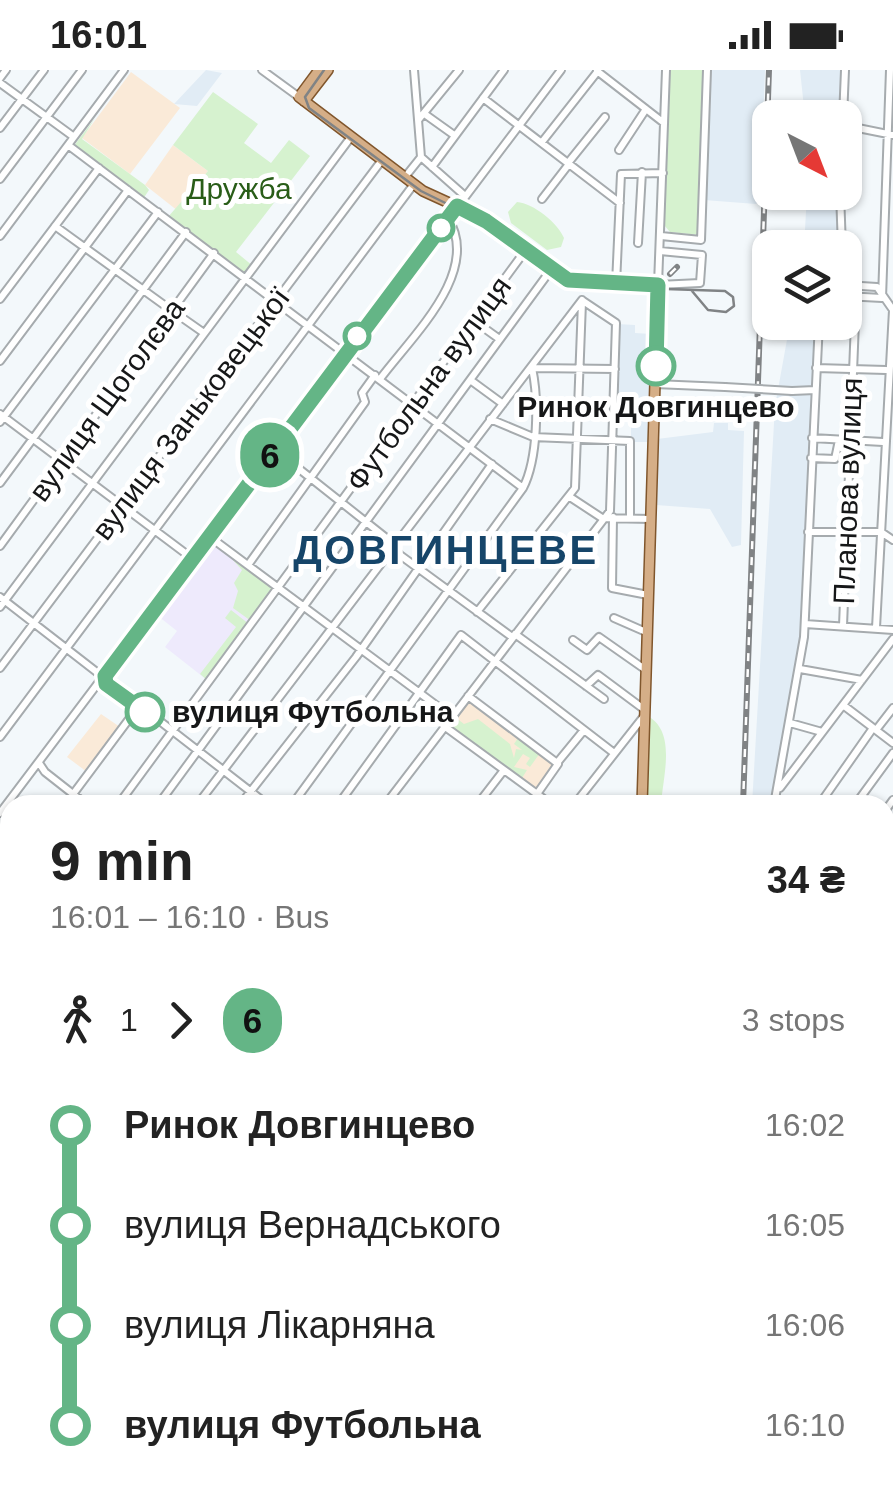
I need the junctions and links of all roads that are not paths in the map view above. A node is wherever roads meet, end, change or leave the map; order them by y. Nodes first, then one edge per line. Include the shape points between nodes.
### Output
1 (6, 70) edge
2 (44, 70) edge
3 (82, 70) edge
4 (124, 70) edge
5 (262, 70) edge
6 (319, 70) edge
7 (328, 70) edge
8 (414, 70) edge
9 (459, 70) edge
10 (504, 70) edge
11 (561, 70) edge
12 (666, 70) edge
13 (707, 70) edge
14 (845, 70) edge
15 (890, 70) edge
16 (597, 71) edge
17 (0, 80) edge
18 (483, 98) junction
19 (22, 99) junction
20 (302, 99) junction
21 (845, 100) edge
22 (646, 109) junction
23 (423, 117) junction
24 (605, 117) dead end
25 (46, 118) junction
26 (664, 123) junction
27 (519, 125) junction
28 (862, 127) edge
29 (0, 128) edge
30 (890, 133) edge
31 (454, 135) junction
32 (74, 137) junction
33 (351, 137) junction
34 (542, 142) junction
35 (68, 145) junction
36 (620, 150) dead end
37 (422, 153) junction
38 (382, 160) junction
39 (568, 163) junction
40 (432, 167) junction
41 (99, 168) junction
42 (642, 172) junction
43 (663, 173) junction
44 (0, 179) edge
45 (410, 181) junction
46 (128, 190) junction
47 (465, 196) junction
48 (542, 199) dead end
49 (620, 202) junction
50 (457, 206) junction
51 (158, 212) junction
52 (448, 218) junction
53 (55, 226) junction
54 (186, 232) junction
55 (0, 236) edge
56 (661, 236) junction
57 (638, 243) dead end
58 (85, 248) junction
59 (525, 251) junction
60 (660, 251) junction
61 (214, 253) junction
62 (114, 270) junction
63 (550, 271) junction
64 (246, 277) junction
65 (616, 285) junction
66 (658, 285) junction
67 (862, 286) edge
68 (143, 290) junction
69 (862, 296) edge
70 (882, 298) junction
71 (0, 299) edge
72 (276, 299) junction
73 (582, 300) junction
74 (893, 310) edge
75 (173, 311) junction
76 (473, 320) junction
77 (308, 323) junction
78 (204, 334) junction
79 (498, 338) junction
80 (818, 340) edge
81 (854, 340) edge
82 (346, 352) junction
83 (0, 361) edge
84 (532, 368) junction
85 (579, 368) junction
86 (816, 368) junction
87 (614, 369) junction
88 (853, 370) junction
89 (886, 370) junction
90 (378, 377) junction
91 (473, 382) junction
92 (655, 384) junction
93 (815, 390) junction
94 (893, 394) edge
95 (413, 404) junction
96 (503, 404) junction
97 (884, 407) junction
98 (1, 418) edge
99 (490, 419) junction
100 (440, 424) junction
101 (533, 437) junction
102 (812, 438) junction
103 (33, 439) junction
104 (578, 439) junction
105 (612, 440) junction
106 (839, 440) junction
107 (850, 440) junction
108 (883, 442) junction
109 (468, 446) junction
110 (274, 449) junction
111 (811, 458) junction
112 (63, 461) junction
113 (492, 464) junction
114 (311, 477) junction
115 (882, 477) junction
116 (0, 483) edge
117 (92, 484) junction
118 (893, 484) edge
119 (522, 488) junction
120 (570, 497) junction
121 (343, 503) junction
122 (122, 506) junction
123 (613, 516) junction
124 (630, 517) junction
125 (604, 518) junction
126 (651, 519) junction
127 (368, 524) junction
128 (155, 530) junction
129 (808, 532) junction
130 (846, 532) junction
131 (881, 532) junction
132 (210, 537) junction
133 (893, 540) edge
134 (0, 546) edge
135 (391, 546) junction
136 (193, 559) junction
137 (248, 565) junction
138 (417, 567) junction
139 (280, 589) junction
140 (448, 590) junction
141 (648, 595) junction
142 (2, 602) edge
143 (306, 607) junction
144 (477, 612) junction
145 (614, 618) dead end
146 (34, 624) junction
147 (804, 624) junction
148 (332, 626) junction
149 (843, 626) junction
150 (876, 628) junction
151 (893, 630) edge
152 (646, 632) junction
153 (514, 636) junction
154 (893, 639) edge
155 (574, 640) dead end
156 (67, 648) junction
157 (362, 649) junction
158 (495, 660) junction
159 (0, 668) edge
160 (800, 669) junction
161 (390, 670) junction
162 (646, 670) junction
163 (105, 676) junction
164 (862, 680) junction
165 (586, 686) junction
166 (420, 693) junction
167 (468, 696) junction
168 (604, 699) dead end
169 (843, 705) junction
170 (138, 707) junction
171 (893, 708) edge
172 (644, 713) junction
173 (452, 717) junction
174 (790, 723) junction
175 (444, 726) junction
176 (874, 729) junction
177 (584, 730) junction
178 (822, 732) junction
179 (172, 733) junction
180 (0, 737) edge
181 (893, 743) edge
182 (198, 753) junction
183 (614, 753) junction
184 (893, 753) edge
185 (39, 762) junction
186 (557, 763) junction
187 (504, 770) junction
188 (222, 771) junction
189 (779, 790) junction
190 (251, 792) junction
191 (74, 794) joint
192 (537, 794) joint
193 (14, 795) edge
194 (126, 795) edge
195 (166, 795) edge
196 (204, 795) edge
197 (248, 795) edge
198 (255, 795) edge
199 (299, 795) edge
200 (345, 795) edge
201 (392, 795) edge
202 (485, 795) edge
203 (582, 795) edge
204 (642, 795) edge
205 (777, 795) edge
206 (826, 795) edge
207 (862, 795) edge

1 - 17 street
2 - 19 street
3 - 25 street
4 - 32 street
5 - 20 street
6 - 20 main road
7 - 20 main road
8 - 23 street
9 - 23 street
10 - 18 street
11 - 27 street
12 - 26 street
13 - 56 street via 702,240
14 - 21 street
15 - 30 street
16 - 22 street
16 - 34 street
17 - 19 street
18 - 27 street
18 - 31 street
19 - 25 street
19 - 29 street
20 - 33 main road
22 - 26 street
22 - 36 street
23 - 31 street
23 - 37 street
24 - 39 street
25 - 32 street
25 - 44 street
26 - 43 street
27 - 34 street
27 - 47 street
28 - 30 street
30 - 70 street
31 - 40 street
32 - 35 street
33 - 38 main road
33 - 64 street
34 - 39 street
35 - 41 street
35 - 55 street
37 - 40 street
37 - 45 street
38 - 45 main road
38 - 72 street, вулиця Заньковецької
39 - 48 street
39 - 49 street
40 - 47 street
41 - 46 street
41 - 53 street
42 - 43 street
42 - 49 street via 622,172
42 - 57 street
43 - 56 street
45 - 50 main road
45 - 77 street
46 - 51 street
46 - 58 street
47 - 50 street
49 - 65 street
50 - 52 street
50 - 59 main road
51 - 54 street
51 - 62 street
52 - 82 street
52 - 90 street via 458,234 456,275
53 - 58 street
53 - 71 street
54 - 61 street
54 - 68 street
56 - 60 street
58 - 62 street
58 - 83 street
59 - 63 main road
59 - 76 street, Футбольна вулиця
60 - 66 street
60 - 66 street via 702,255 700,283
61 - 64 street
61 - 75 street, вулиця Щоголєва
62 - 68 street
62 - 98 street
63 - 65 main road via 574,282
63 - 79 street
64 - 72 street
64 - 78 street
65 - 66 main road
66 - 92 main road
67 - 70 street via 877,287
68 - 75 street
68 - 103 street
69 - 70 street
70 - 74 street
72 - 77 street
72 - 122 street, вулиця Заньковецької
73 - 84 street
73 - 85 street
73 - 87 street via 616,323
74 - 89 street
75 - 78 street
75 - 112 street, вулиця Щоголєва
76 - 79 street
76 - 95 street, Футбольна вулиця
77 - 82 street
77 - 128 street
78 - 117 street
79 - 91 street
80 - 86 street
81 - 88 street, Планова вулиця
82 - 90 street
82 - 110 street
84 - 85 street
84 - 96 street
84 - 101 street
85 - 87 street
85 - 104 street
86 - 88 street
86 - 93 street
87 - 105 street
88 - 89 street
88 - 107 street, Планова вулиця
89 - 97 street
90 - 95 street
90 - 114 street
91 - 96 street
91 - 100 street
92 - 93 street, bridge
92 - 126 main road
93 - 102 street
94 - 97 street
95 - 100 street
95 - 121 street, Футбольна вулиця
96 - 99 street
97 - 108 street
98 - 103 street
99 - 101 street
99 - 109 street
100 - 109 street
100 - 127 street
101 - 104 street
101 - 119 street
102 - 106 street
102 - 111 street
103 - 112 street
103 - 116 street
104 - 105 street
104 - 120 street
105 - 124 street via 631,442
105 - 125 street via 610,510
106 - 107 street
106 - 111 street via 835,460
107 - 108 street
107 - 130 street, Планова вулиця
108 - 115 street
109 - 113 street
109 - 135 street
110 - 114 street
110 - 132 street
111 - 129 street
112 - 117 street
112 - 134 street, вулиця Щоголєва
113 - 119 street
113 - 138 street
114 - 121 street
114 - 137 street
115 - 118 street
115 - 131 street
117 - 122 street
117 - 142 street
119 - 140 street
120 - 125 street
120 - 144 street
121 - 127 street
121 - 139 street, Футбольна вулиця
122 - 128 street
122 - 146 street, вулиця Заньковецької
123 - 124 street
123 - 125 street
123 - 141 street via 612,588
124 - 126 street
125 - 153 street
126 - 141 main road
127 - 135 street
127 - 143 street
128 - 136 street
128 - 156 street
129 - 130 street
129 - 147 street
130 - 131 street
130 - 149 street, Планова вулиця
131 - 133 street
131 - 150 street
132 - 136 street
132 - 137 street
135 - 138 street
135 - 148 street
136 - 163 street
137 - 139 street
138 - 140 street
138 - 157 street
139 - 143 street
139 - 179 street, Футбольна вулиця
140 - 144 street
140 - 161 street
141 - 152 main road
142 - 146 street
143 - 148 street
143 - 182 street
144 - 153 street
145 - 152 street
146 - 156 street
146 - 159 street, вулиця Заньковецької
147 - 149 street
147 - 160 street
148 - 157 street
148 - 188 street
149 - 150 street
150 - 151 street
152 - 162 main road
153 - 158 street
153 - 165 street
154 - 164 street
155 - 162 street via 587,650 599,637
156 - 163 street
156 - 180 street
157 - 161 street
157 - 190 street
158 - 166 street via 461,635
158 - 167 street
158 - 177 street
160 - 164 street
160 - 174 street
161 - 166 street
161 - 199 street
162 - 172 main road
163 - 170 street via 106,684
163 - 185 street
164 - 169 street
165 - 168 street
165 - 172 street via 598,675
166 - 173 street
166 - 200 street
167 - 173 street
167 - 186 street
169 - 176 street
169 - 178 street
170 - 179 street
170 - 191 street
171 - 176 street
172 - 183 street
172 - 204 main road
173 - 175 street
174 - 178 street
174 - 189 street
175 - 187 street
175 - 201 street
176 - 181 street
176 - 206 street
177 - 183 street
177 - 186 street
178 - 189 street
179 - 182 street
179 - 194 street, Футбольна вулиця
182 - 188 street
182 - 195 street
183 - 203 street
184 - 207 street
185 - 191 street
185 - 193 street
186 - 192 street
187 - 192 street
187 - 202 street
188 - 190 street
188 - 196 street
189 - 205 street
190 - 197 street
190 - 198 street

